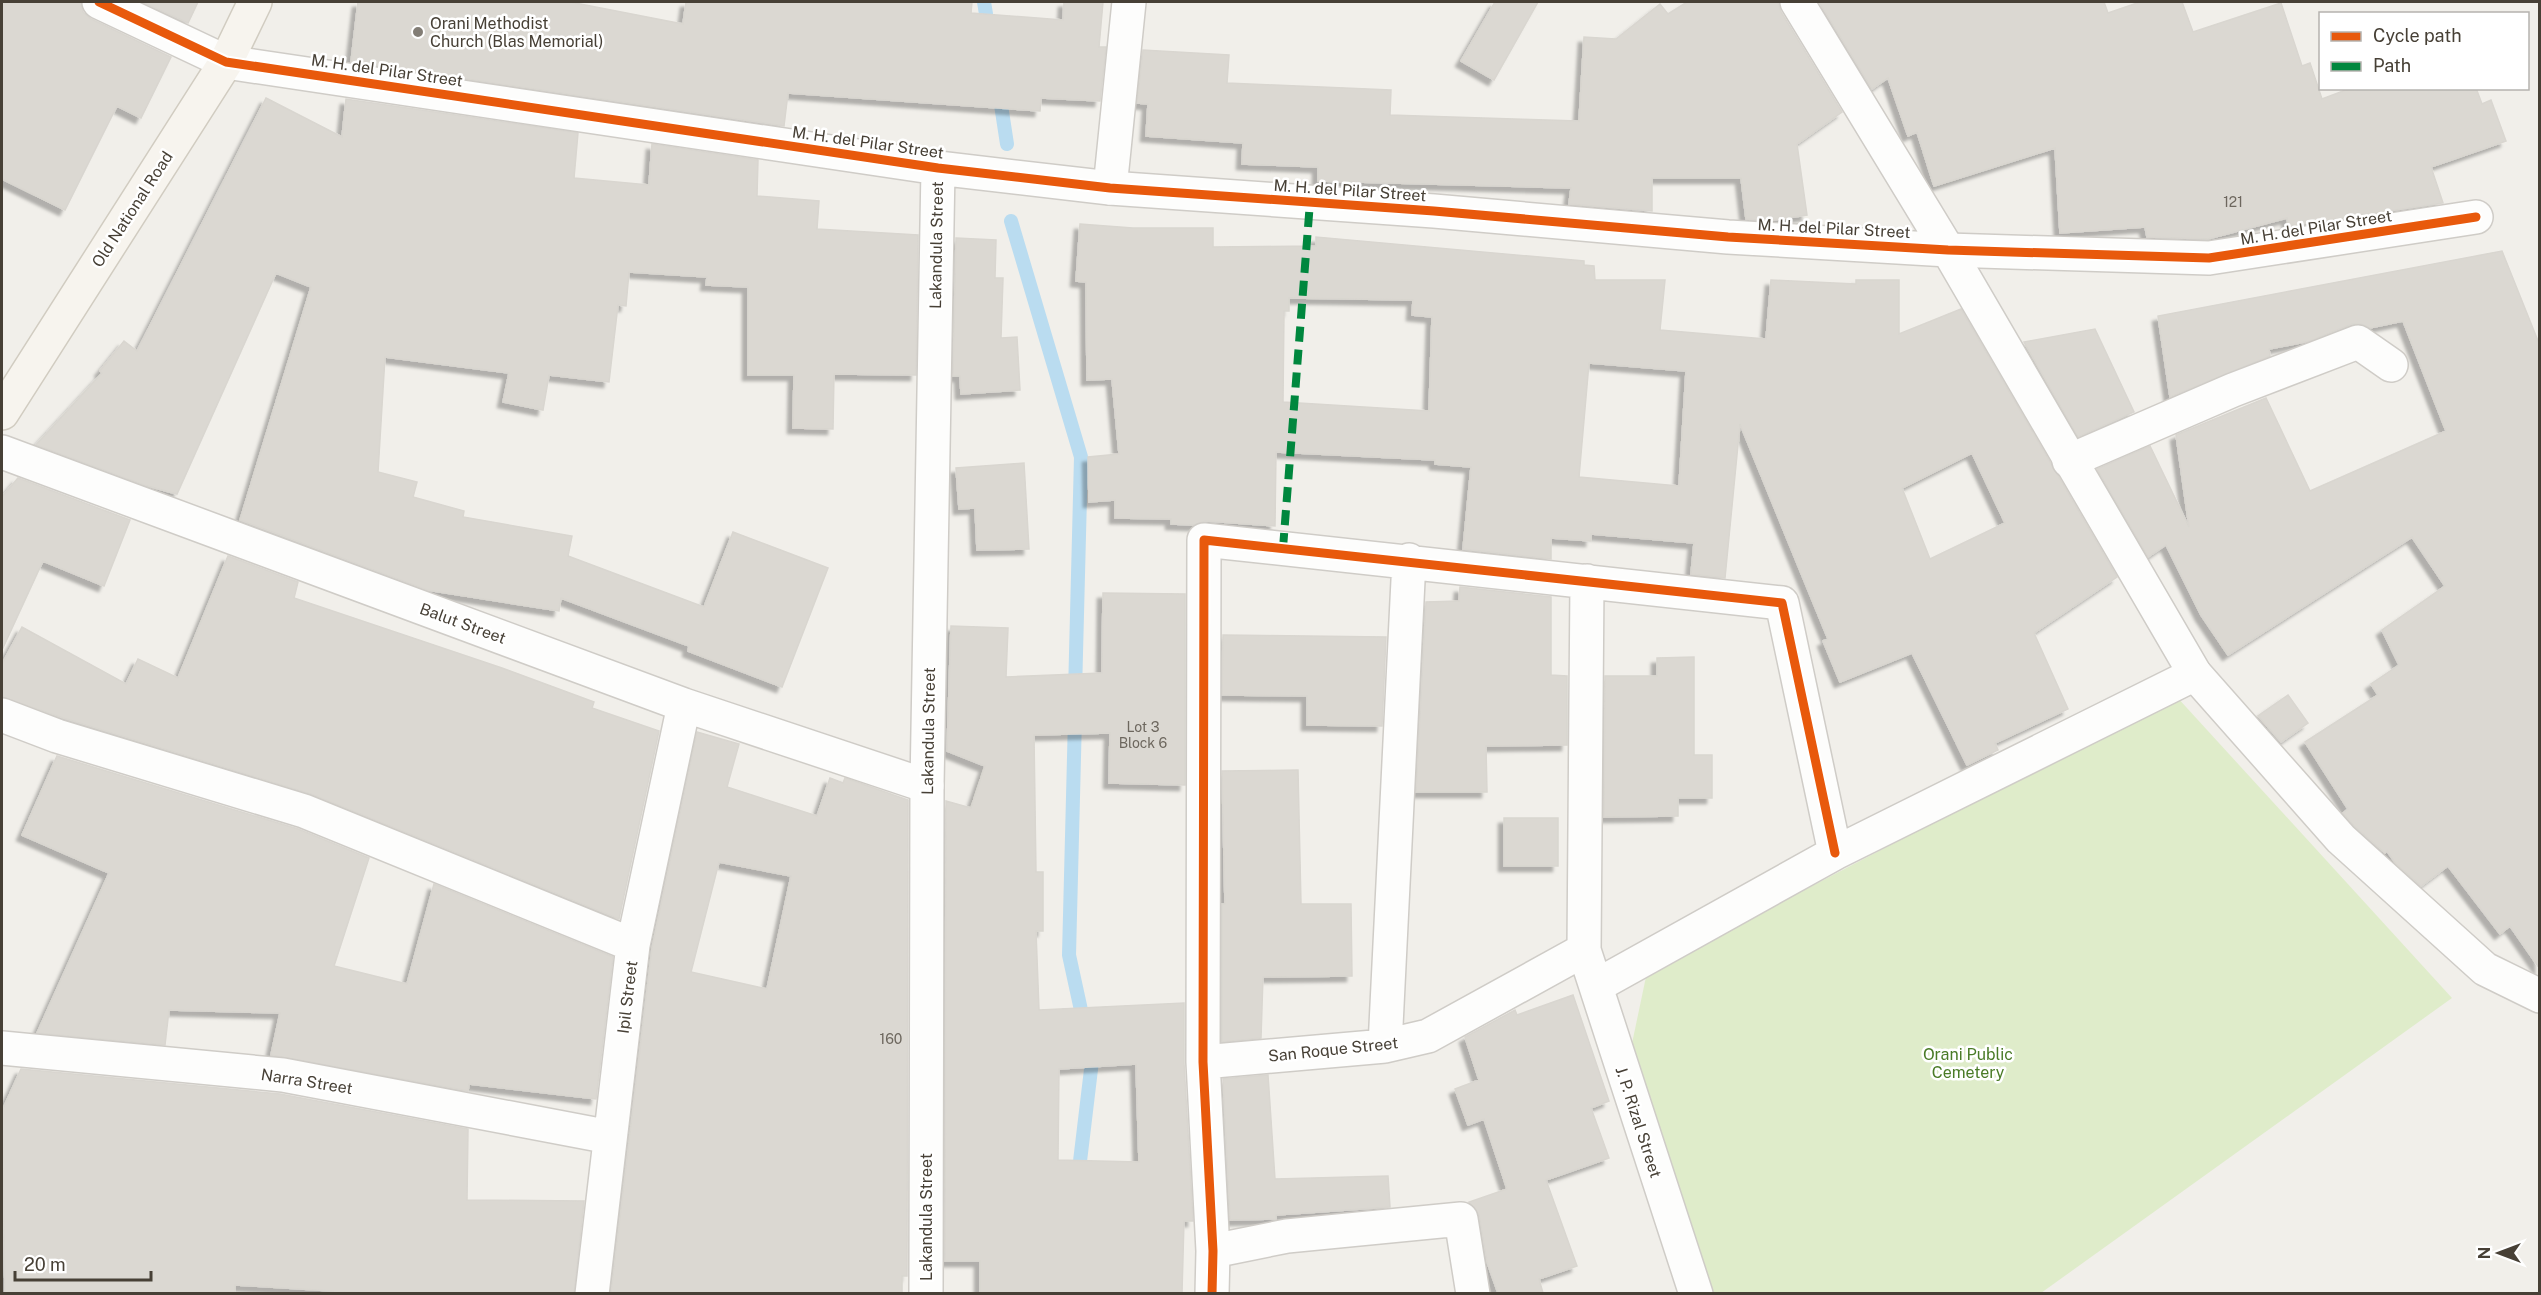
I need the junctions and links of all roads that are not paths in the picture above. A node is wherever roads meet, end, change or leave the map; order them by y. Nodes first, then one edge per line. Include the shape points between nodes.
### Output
1 (99, 2) edge
2 (255, 2) edge
3 (1129, 2) edge
4 (1797, 2) edge
5 (226, 62) junction
6 (938, 168) junction
7 (1110, 188) junction
8 (2476, 217) dead end
9 (1948, 250) junction
10 (2391, 365) dead end
11 (2, 413) edge
12 (2, 452) edge
13 (2069, 461) junction
14 (1410, 560) junction
15 (1587, 581) junction
16 (2195, 674) junction
17 (684, 705) junction
18 (2, 715) edge
19 (927, 786) junction
20 (1835, 853) junction
21 (633, 945) junction
22 (1584, 950) junction
23 (1596, 986) junction
24 (2540, 996) edge
25 (1385, 1046) junction
26 (2, 1048) edge
27 (1203, 1062) junction
28 (610, 1137) junction
29 (1213, 1251) junction
30 (592, 1293) edge
31 (926, 1293) edge
32 (1212, 1293) edge
33 (1473, 1293) edge
34 (1696, 1293) edge

1 - 5 street, M. H. del Pilar Street
2 - 5 main road, Old National Road
3 - 7 street
4 - 9 street
5 - 6 street, M. H. del Pilar Street
5 - 11 main road, Old National Road
6 - 7 street, M. H. del Pilar Street
6 - 19 street, Lakandula Street
7 - 9 street, M. H. del Pilar Street via 1728,237
8 - 9 street, M. H. del Pilar Street via 2209,258
9 - 13 street
10 - 13 street via 2358,342 2233,390
12 - 17 street, Balut Street
13 - 16 street
14 - 15 street
14 - 25 street
14 - 27 street via 1204,540
15 - 20 street via 1782,603
15 - 22 street, J. P. Rizal Street
16 - 20 street
16 - 24 street via 2341,839 2485,969
17 - 19 street, Balut Street
17 - 21 street, Ipil Street
18 - 21 street via 57,736 304,811
19 - 31 street, Lakandula Street
20 - 23 street
21 - 28 street, Ipil Street
22 - 23 street, J. P. Rizal Street
22 - 25 street, San Roque Street via 1428,1036
23 - 34 street, J. P. Rizal Street
25 - 27 street, San Roque Street
26 - 28 street, Narra Street via 283,1075
27 - 29 street
28 - 30 street, Ipil Street
29 - 32 street
29 - 33 street via 1287,1236 1461,1219

